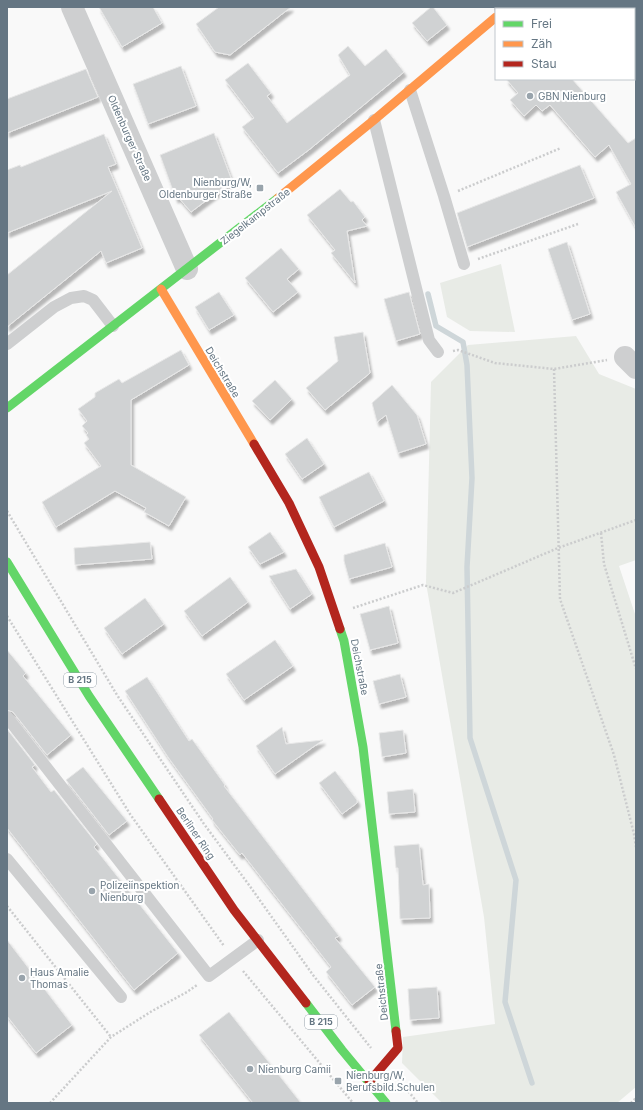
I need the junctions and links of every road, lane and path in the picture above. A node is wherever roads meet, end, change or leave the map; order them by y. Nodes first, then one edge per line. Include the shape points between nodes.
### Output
1 (72, 7) edge
2 (495, 18) edge
3 (410, 90) junction
4 (374, 120) junction
5 (561, 148) dead end
6 (444, 196) junction
7 (578, 224) dead end
8 (464, 264) joint
9 (187, 269) junction
10 (161, 289) junction
11 (113, 326) junction
12 (7, 344) edge
13 (458, 350) dead end
14 (438, 352) dead end
15 (630, 363) edge
16 (554, 369) junction
17 (7, 408) edge
18 (7, 511) edge
19 (636, 520) edge
20 (601, 532) junction
21 (558, 548) junction
22 (7, 562) edge
23 (335, 615) junction
24 (7, 616) edge
25 (636, 669) edge
26 (7, 717) edge
27 (636, 847) edge
28 (7, 859) edge
29 (7, 906) edge
30 (258, 940) junction
31 (233, 959) junction
32 (209, 976) junction
33 (121, 997) dead end
34 (111, 1037) junction
35 (384, 1064) junction
36 (369, 1082) junction
37 (636, 1098) edge
38 (50, 1103) edge
39 (353, 1103) edge
40 (386, 1103) edge
41 (418, 1103) edge
42 (631, 1103) edge

1 - 9 street, Oldenburger Straße
2 - 3 street, Ziegelkampstraße
3 - 4 street, Ziegelkampstraße
3 - 6 lane
4 - 9 street, Ziegelkampstraße
4 - 14 lane via 429,340
5 - 6 path
6 - 8 lane
7 - 8 path
9 - 10 street, Ziegelkampstraße
10 - 11 street, Ziegelkampstraße
10 - 23 street, Deichstraße via 289,503 319,567
11 - 12 lane via 93,300 84,296 71,298 54,307
11 - 17 street, Ziegelkampstraße
13 - 16 path via 495,363
15 - 16 path
16 - 21 path
18 - 35 path via 117,695 204,824 313,976
19 - 20 path
20 - 21 path
20 - 25 path via 604,564
21 - 23 path via 453,593 423,585
21 - 27 path via 560,599 614,755
22 - 30 street, Berliner Ring / B 215 via 89,696 234,910
23 - 35 street, Deichstraße via 344,641 363,747 398,1048
24 - 31 path via 130,814
26 - 32 lane
28 - 33 lane
29 - 34 path
30 - 31 lane
30 - 36 street, Berliner Ring / B 215
31 - 32 lane
31 - 39 path
32 - 34 path
34 - 38 path
35 - 36 street, Deichstraße
35 - 41 path
36 - 40 street, Berliner Ring / B 215
37 - 42 path

